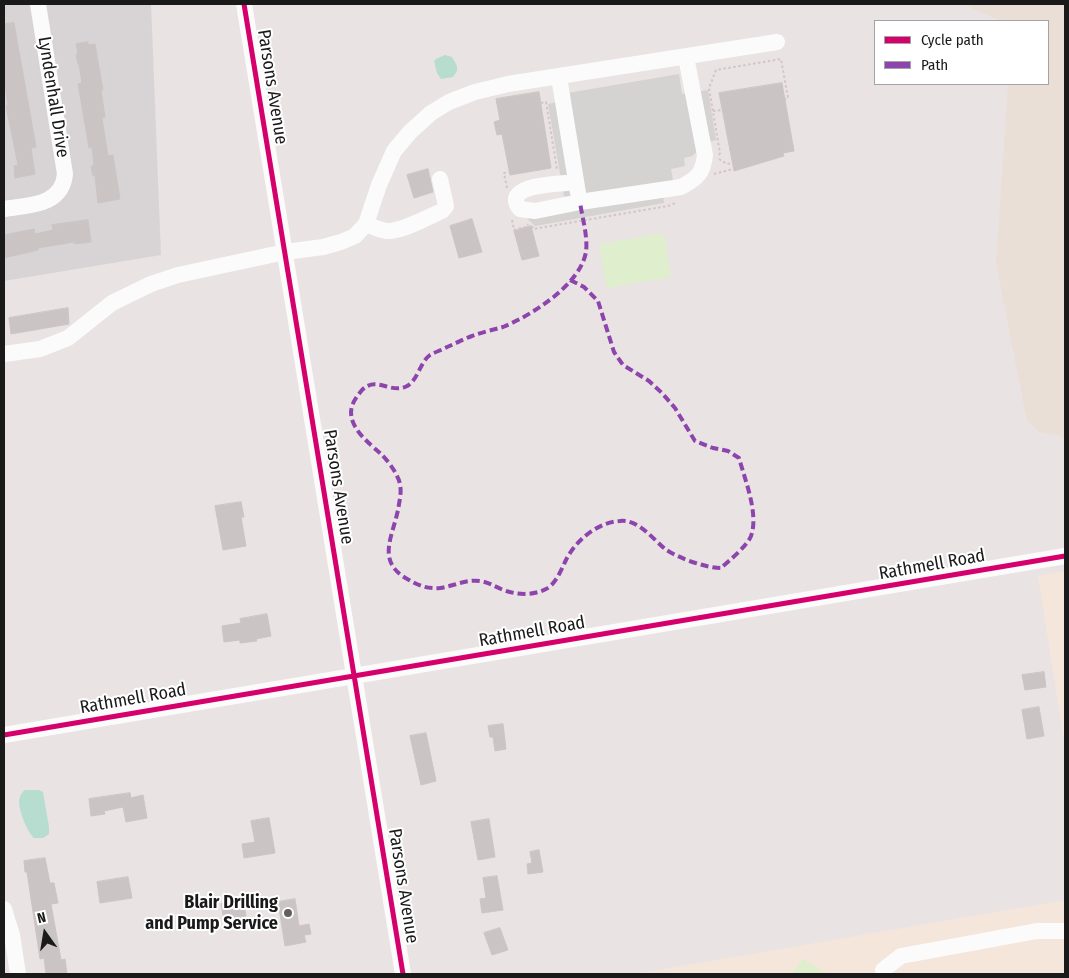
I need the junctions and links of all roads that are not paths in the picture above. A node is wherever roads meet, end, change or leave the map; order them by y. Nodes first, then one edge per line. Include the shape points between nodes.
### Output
1 (38, 4) edge
2 (244, 4) edge
3 (777, 42) dead end
4 (686, 57) junction
5 (559, 76) junction
6 (440, 179) dead end
7 (576, 182) junction
8 (578, 202) junction
9 (4, 209) edge
10 (366, 224) junction
11 (285, 252) junction
12 (4, 354) edge
13 (1065, 556) edge
14 (355, 676) junction
15 (4, 735) edge
16 (4, 915) edge
17 (1065, 931) edge
18 (883, 970) dead end
19 (18, 974) edge
20 (403, 974) edge

1 - 9 street, Lyndenhall Drive via 64,182 54,197 42,203
2 - 11 street, Parsons Avenue
3 - 4 street
4 - 5 street
4 - 8 street via 704,154 703,169 694,180 681,186
5 - 7 street
5 - 10 street via 475,92 431,113 394,151
6 - 10 street via 446,206 442,211 391,231
7 - 8 street
7 - 8 street via 533,186 523,190 516,198 516,205 520,209 535,211
10 - 11 street via 356,236 341,242
11 - 12 street via 178,274 112,303 68,338 40,348
11 - 14 street, Parsons Avenue
13 - 14 street, Rathmell Road
14 - 15 street, Rathmell Road
14 - 20 street, Parsons Avenue
16 - 19 street via 12,936
17 - 18 street via 1038,931 901,956

